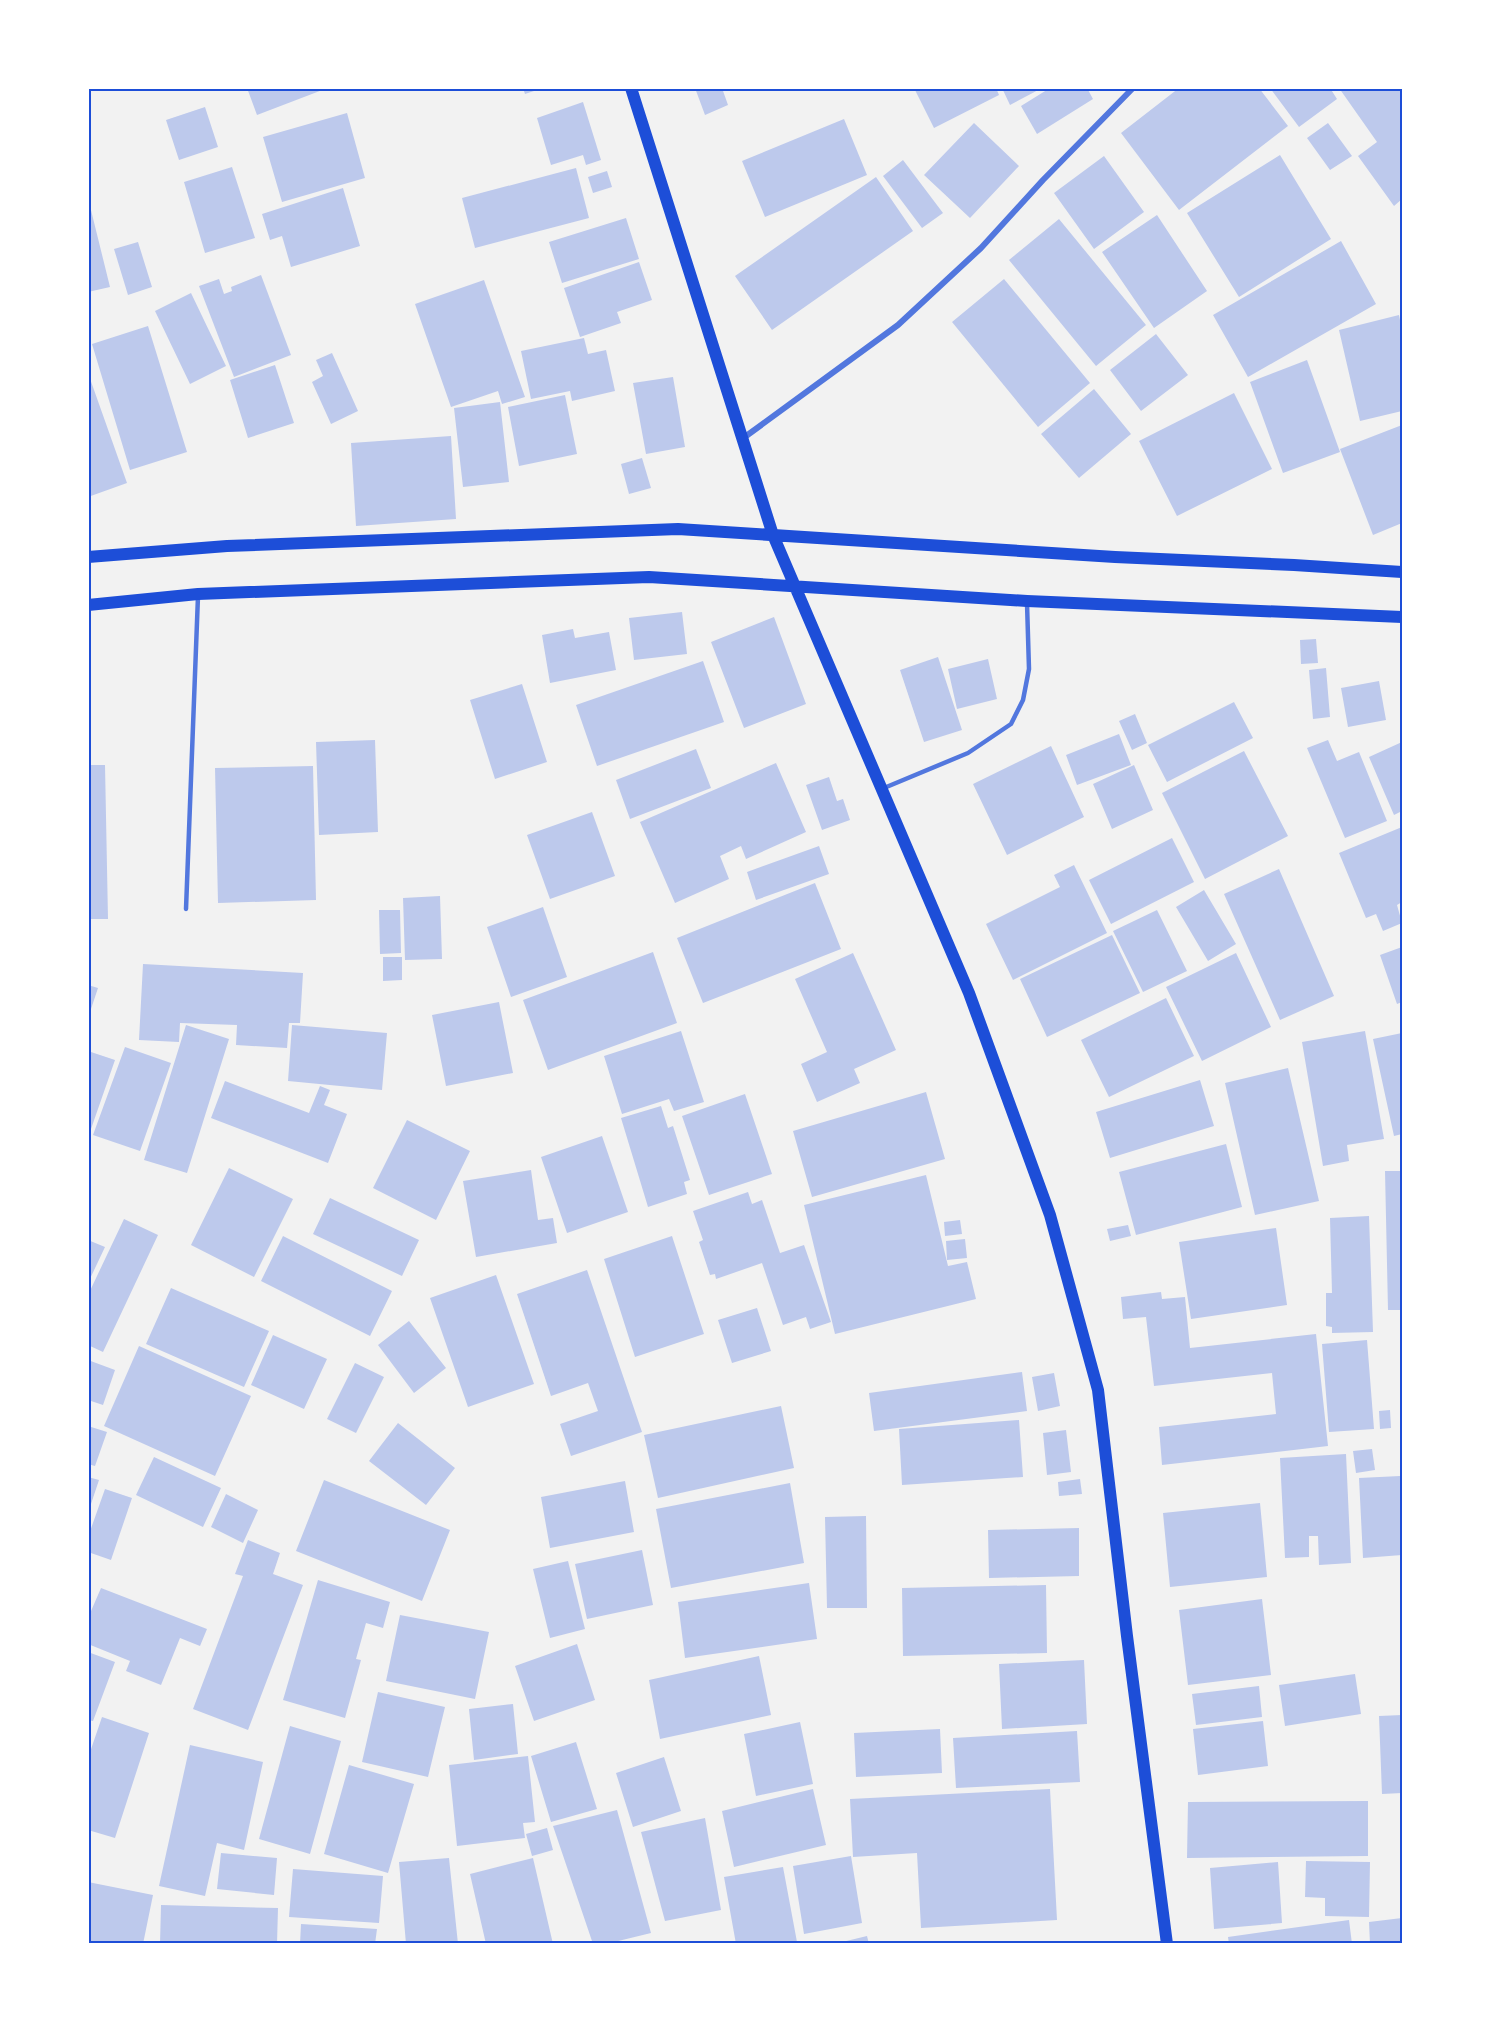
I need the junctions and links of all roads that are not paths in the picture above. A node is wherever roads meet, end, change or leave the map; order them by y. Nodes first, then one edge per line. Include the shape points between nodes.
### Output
1 (631, 88) edge
2 (1133, 88) edge
3 (741, 440) junction
4 (773, 536) junction
5 (88, 557) edge
6 (1402, 573) edge
7 (794, 585) junction
8 (198, 594) junction
9 (1027, 601) junction
10 (88, 605) edge
11 (1402, 616) edge
12 (881, 789) junction
13 (186, 909) dead end
14 (1167, 1944) edge

1 - 3 main road
2 - 3 street via 981,248 898,325
3 - 4 main road
4 - 5 main road via 678,529 227,546
4 - 6 main road
4 - 7 main road
7 - 8 main road via 649,577
7 - 9 main road
7 - 12 main road
8 - 10 main road
8 - 13 lane
9 - 11 main road
9 - 12 lane via 1029,669 1023,700 1011,724 968,753
12 - 14 main road via 969,993 1050,1215 1098,1390

